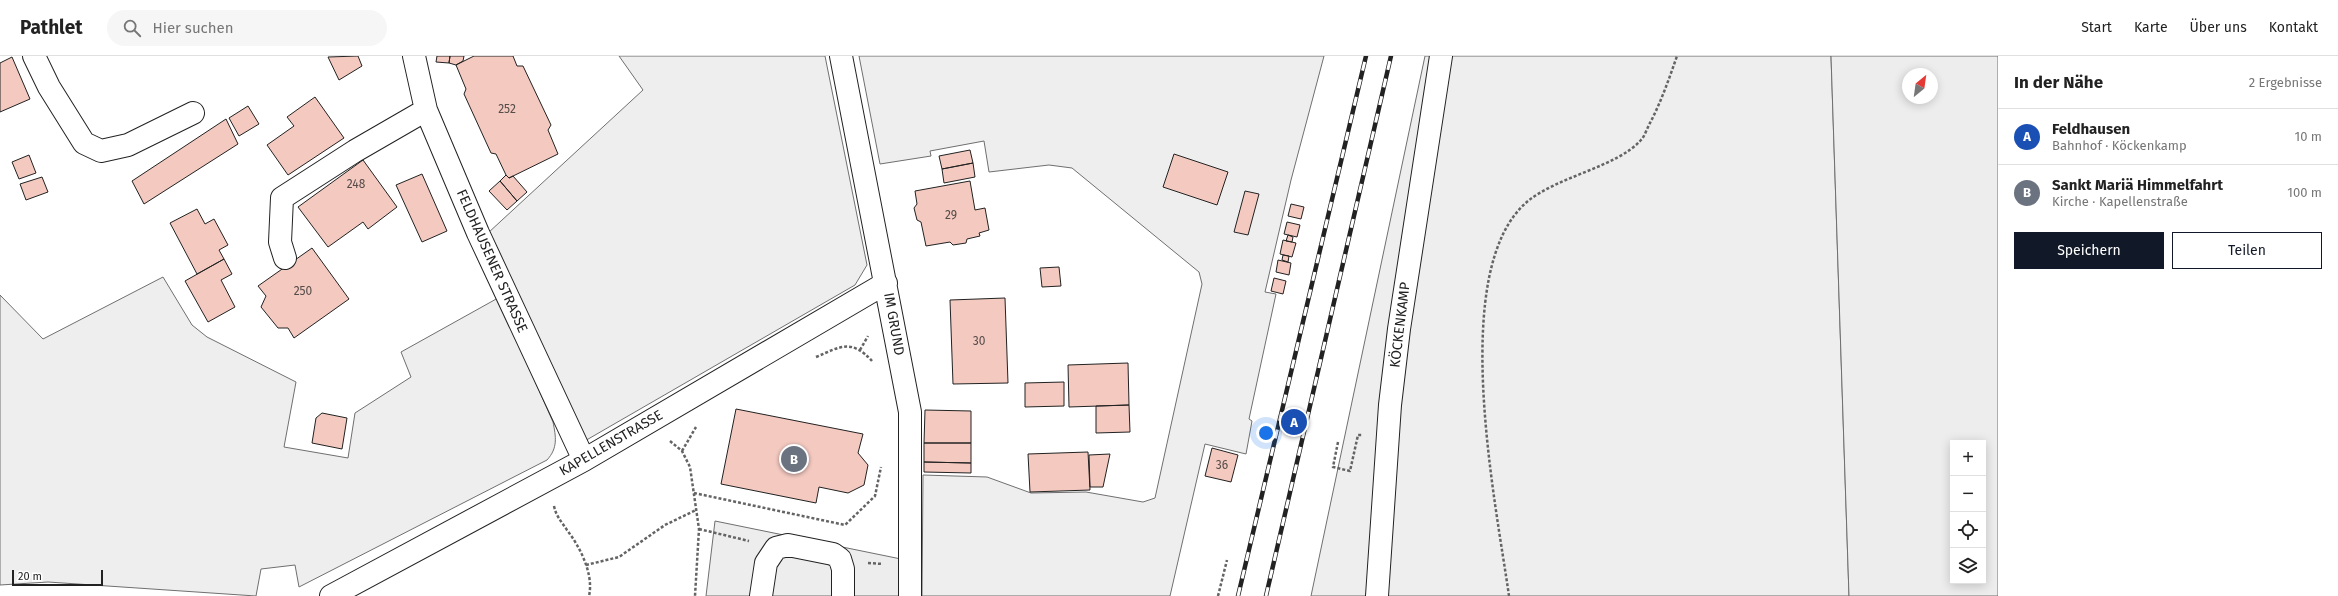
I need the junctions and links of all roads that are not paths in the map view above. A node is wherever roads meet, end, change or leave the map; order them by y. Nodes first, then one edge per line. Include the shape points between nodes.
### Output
1 (34, 56) edge
2 (414, 56) edge
3 (841, 56) edge
4 (1441, 56) edge
5 (426, 110) junction
6 (193, 113) dead end
7 (285, 258) dead end
8 (886, 283) junction
9 (584, 460) junction
10 (332, 596) edge
11 (760, 596) edge
12 (843, 596) edge
13 (910, 596) edge
14 (1377, 596) edge

1 - 6 street via 49,87 84,143 101,151 128,145
2 - 5 street, FELDHAUSENER STRASSE
3 - 8 street, IM GRUND
4 - 14 street, KÖCKENKAMP via 1399,329
5 - 7 street via 355,151 282,198 280,242
5 - 9 street, FELDHAUSENER STRASSE via 478,234
8 - 9 street, KAPELLENSTRASSE
8 - 13 street, IM GRUND via 910,412
9 - 10 street, KAPELLENSTRASSE
11 - 12 street via 766,564 776,548 788,545 833,554 840,559 843,569

